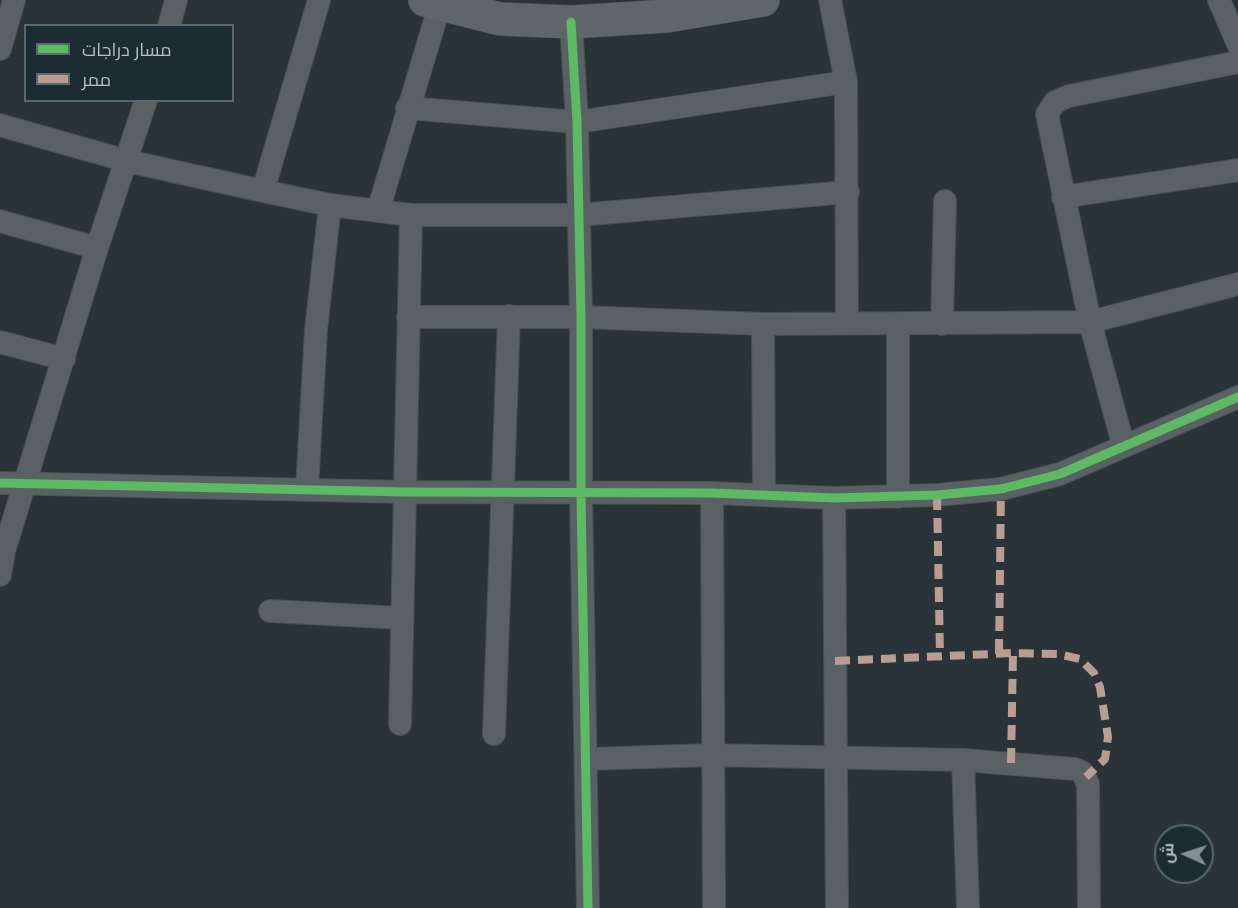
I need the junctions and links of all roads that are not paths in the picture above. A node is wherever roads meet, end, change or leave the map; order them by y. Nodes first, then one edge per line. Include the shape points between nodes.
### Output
1 (14, 0) edge
2 (176, 0) edge
3 (320, 0) edge
4 (763, 0) edge
5 (830, 0) edge
6 (432, 2) edge
7 (1228, 10) edge
8 (571, 22) junction
9 (169, 24) edge
10 (1238, 44) edge
11 (0, 49) edge
12 (1238, 62) edge
13 (846, 82) junction
14 (145, 102) edge
15 (407, 108) junction
16 (577, 122) junction
17 (0, 125) edge
18 (127, 161) junction
19 (1238, 170) edge
20 (263, 191) junction
21 (848, 192) junction
22 (1063, 197) junction
23 (945, 201) dead end
24 (330, 205) junction
25 (378, 212) junction
26 (411, 215) junction
27 (579, 215) junction
28 (0, 220) edge
29 (98, 248) junction
30 (1238, 284) edge
31 (509, 316) junction
32 (408, 317) junction
33 (581, 317) junction
34 (847, 322) junction
35 (1090, 322) junction
36 (763, 324) junction
37 (898, 324) junction
38 (942, 324) junction
39 (0, 342) edge
40 (64, 359) junction
41 (1238, 397) edge
42 (1123, 444) junction
43 (0, 483) edge
44 (26, 484) junction
45 (307, 489) junction
46 (406, 492) junction
47 (502, 493) junction
48 (712, 493) junction
49 (581, 494) junction
50 (764, 495) junction
51 (898, 497) junction
52 (834, 498) junction
53 (0, 575) edge
54 (270, 611) dead end
55 (402, 618) junction
56 (400, 724) dead end
57 (494, 734) dead end
58 (712, 755) junction
59 (587, 759) junction
60 (835, 759) junction
61 (963, 760) junction
62 (588, 908) edge
63 (714, 908) edge
64 (837, 908) edge
65 (968, 908) edge
66 (1089, 908) edge

1 - 11 street
2 - 9 street
3 - 20 street
4 - 8 street via 667,16
5 - 13 street
6 - 8 street via 500,19
6 - 15 street
7 - 10 street
8 - 16 street
12 - 22 street via 1055,102 1047,114
13 - 16 street
13 - 21 street
14 - 18 street
15 - 16 street
15 - 25 street
16 - 27 street
17 - 18 street
18 - 20 street
18 - 29 street
19 - 22 street
20 - 24 street
21 - 27 street
21 - 34 street
22 - 35 street
23 - 38 street
24 - 25 street
24 - 45 street via 316,330
25 - 26 street
26 - 27 street
26 - 32 street
27 - 33 street
28 - 29 street
29 - 40 street
30 - 35 street
31 - 32 street
31 - 33 street
31 - 47 street
32 - 46 street
33 - 36 street
33 - 49 street
34 - 36 street
34 - 37 street
35 - 38 street
35 - 42 street
36 - 50 street
37 - 38 street
37 - 51 street
39 - 40 street
40 - 44 street
41 - 42 street
42 - 51 street via 1060,474 1001,489
43 - 44 street
44 - 45 street
44 - 53 street
45 - 46 street
46 - 47 street
46 - 55 street
47 - 49 street
47 - 57 street
48 - 49 street
48 - 50 street
48 - 58 street
49 - 59 street
50 - 52 street
51 - 52 street
52 - 60 street
54 - 55 street
55 - 56 street
58 - 59 street
58 - 60 street
58 - 63 street
59 - 62 street
60 - 61 street
60 - 64 street
61 - 65 street
61 - 66 street via 1075,769 1086,777

